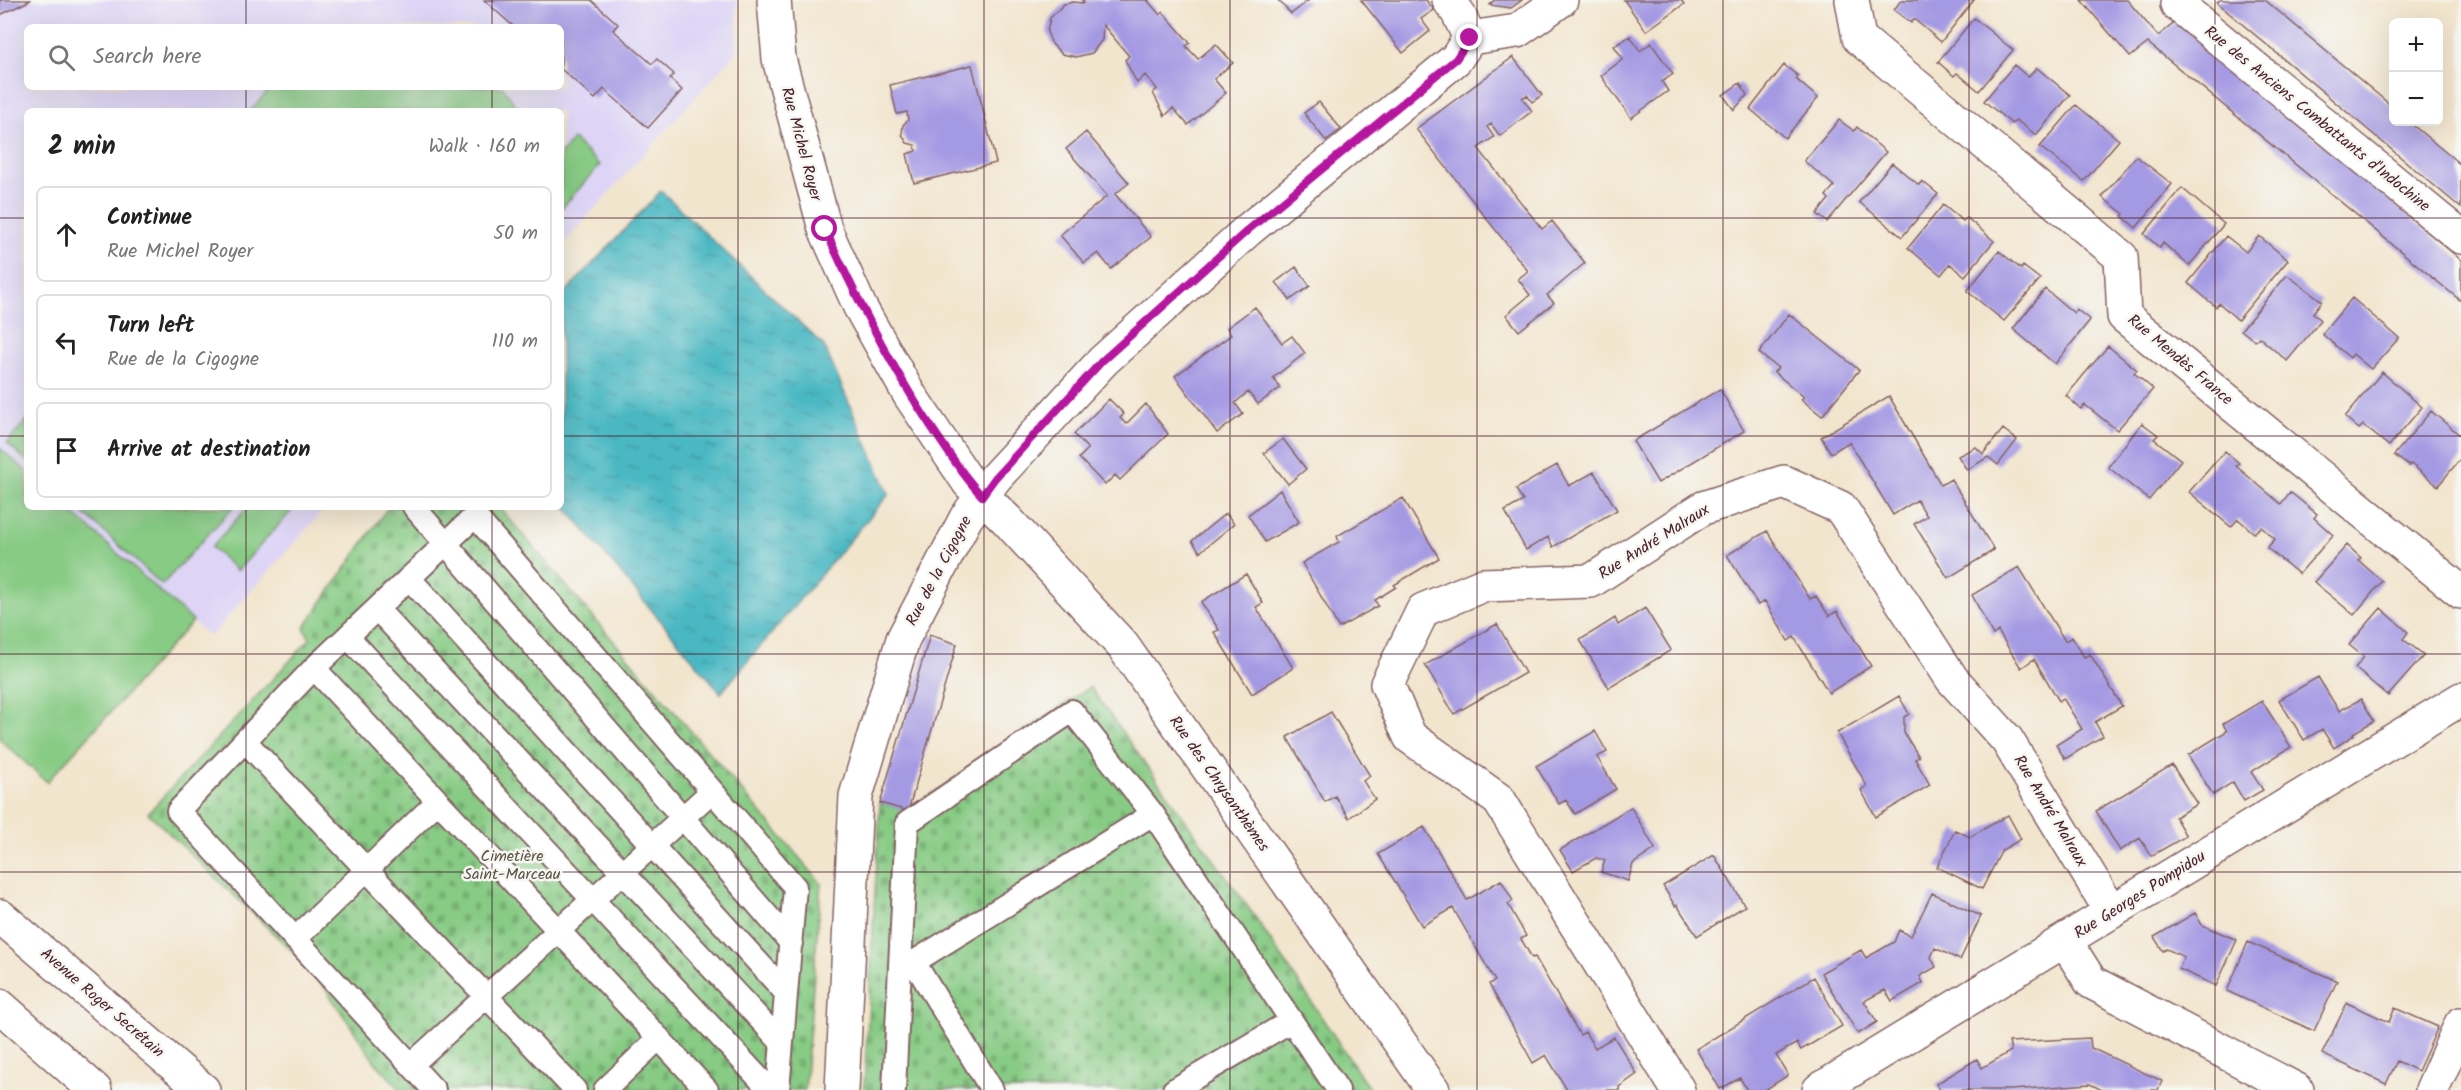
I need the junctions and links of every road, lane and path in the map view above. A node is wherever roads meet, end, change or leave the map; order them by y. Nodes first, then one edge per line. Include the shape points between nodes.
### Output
1 (774, 0) edge
2 (1449, 0) edge
3 (1561, 0) edge
4 (1852, 0) edge
5 (2182, 0) edge
6 (1470, 38) junction
7 (2461, 237) edge
8 (982, 496) junction
9 (417, 510) edge
10 (471, 512) edge
11 (445, 544) junction
12 (410, 578) junction
13 (2461, 592) edge
14 (377, 609) junction
15 (348, 636) junction
16 (314, 668) junction
17 (2461, 699) edge
18 (245, 741) junction
19 (712, 791) junction
20 (438, 801) junction
21 (1153, 814) junction
22 (682, 818) junction
23 (651, 845) junction
24 (367, 870) junction
25 (622, 872) junction
26 (592, 899) junction
27 (0, 901) edge
28 (2110, 911) junction
29 (0, 916) edge
30 (558, 930) junction
31 (295, 939) junction
32 (2065, 941) junction
33 (791, 943) junction
34 (57, 964) junction
35 (907, 966) junction
36 (786, 993) junction
37 (487, 997) junction
38 (0, 1006) edge
39 (1291, 1021) junction
40 (2461, 1024) edge
41 (659, 1038) junction
42 (782, 1043) junction
43 (411, 1065) junction
44 (95, 1090) edge
45 (203, 1090) edge
46 (434, 1090) edge
47 (576, 1090) edge
48 (605, 1090) edge
49 (707, 1090) edge
50 (770, 1090) edge
51 (778, 1090) edge
52 (842, 1090) edge
53 (894, 1090) edge
54 (992, 1090) edge
55 (1174, 1090) edge
56 (1338, 1090) edge
57 (1433, 1090) edge
58 (1678, 1090) edge
59 (1819, 1090) edge
60 (2297, 1090) edge
61 (2432, 1090) edge

1 - 8 street, Rue Michel Royer via 779,59 825,229 860,308 909,394
2 - 6 street
3 - 6 street via 1517,31
4 - 13 street, Rue Mendès France via 1859,38 2121,257 2124,316
5 - 7 street, Rue des Anciens Combattants d'Indochine via 2177,4
6 - 8 street, Rue de la Cigogne via 1456,59 1248,230 1102,361
8 - 52 street, Rue de la Cigogne via 957,535 903,639 856,796
8 - 57 street, Rue des Chrysanthèmes via 1123,646
9 - 11 lane
10 - 11 lane
10 - 19 lane
11 - 12 lane
11 - 22 lane
12 - 14 lane
12 - 23 lane
14 - 15 lane
14 - 25 lane
15 - 16 lane
15 - 26 lane
16 - 18 lane
16 - 20 lane
17 - 28 street, Rue Georges Pompidou
18 - 24 lane
18 - 31 lane via 178,811
19 - 22 lane
19 - 33 lane via 795,888
20 - 24 lane
20 - 30 lane
21 - 35 lane
21 - 35 lane via 1072,711 907,823
21 - 39 lane
22 - 23 lane
22 - 33 lane
23 - 25 lane
23 - 36 lane
24 - 31 lane
24 - 37 lane
25 - 26 lane
25 - 42 lane
26 - 30 lane
26 - 50 lane
27 - 34 street
28 - 32 street, Rue Georges Pompidou
28 - 58 street, Rue André Malraux via 2007,740 1952,679 1841,508 1784,482 1703,508 1591,581 1483,585 1423,610 1387,684 1410,737 1499,800
29 - 34 street, Avenue Roger Secrétain
30 - 37 lane
30 - 41 lane
31 - 43 lane
32 - 59 street, Rue Georges Pompidou
32 - 60 street via 2091,982
33 - 36 lane
34 - 45 street, Avenue Roger Secrétain
35 - 53 lane
35 - 54 lane
36 - 42 lane
37 - 43 lane
37 - 47 lane
38 - 44 street
39 - 55 lane
39 - 56 lane
40 - 61 street
41 - 48 lane
41 - 49 lane
42 - 51 lane
43 - 46 lane

